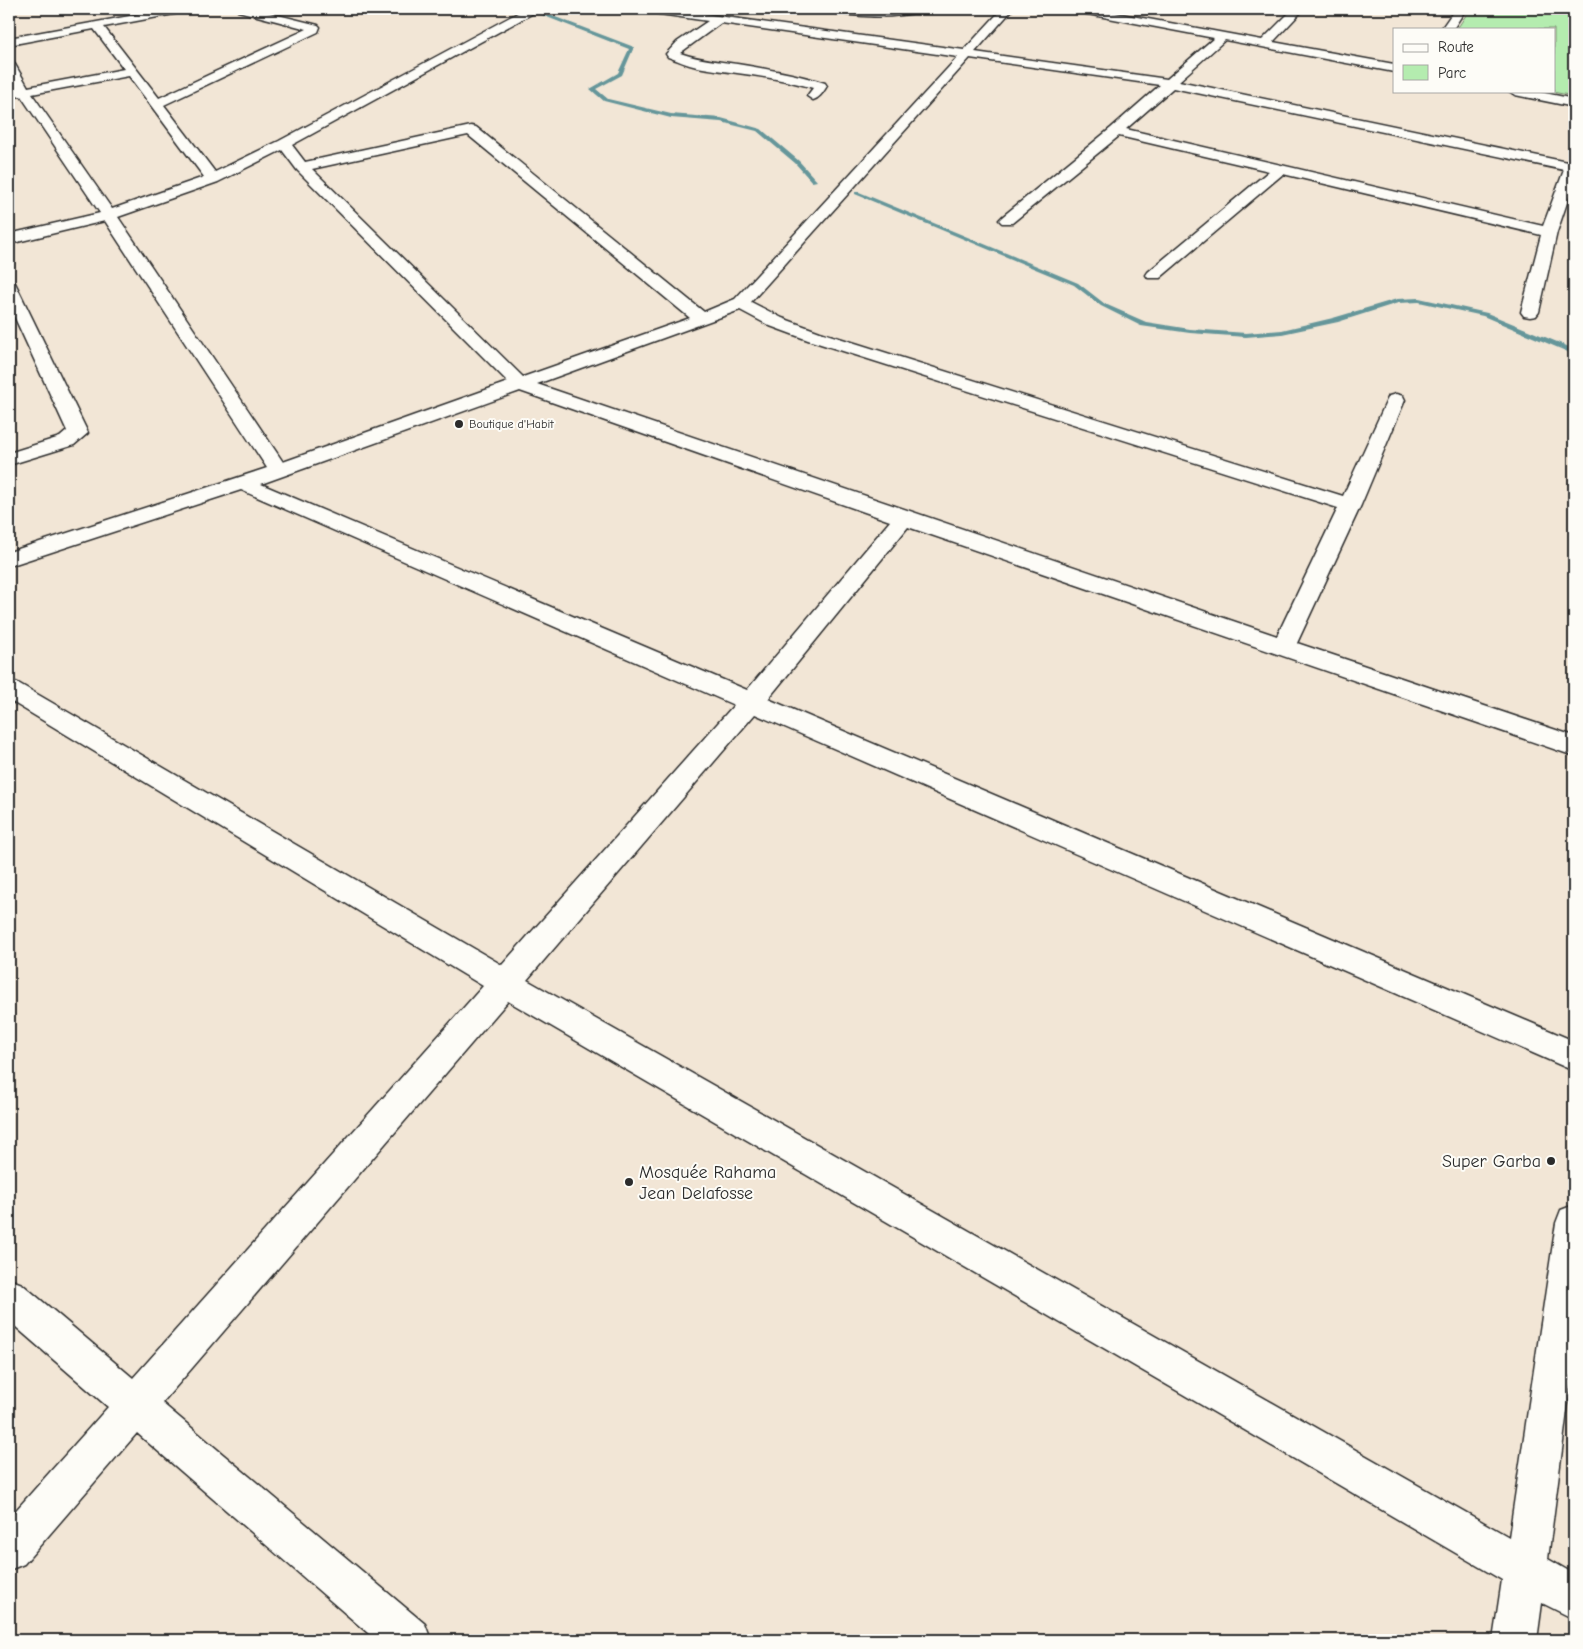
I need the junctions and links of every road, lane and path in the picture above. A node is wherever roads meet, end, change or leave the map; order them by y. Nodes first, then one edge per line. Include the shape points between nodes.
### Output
1 (185, 9) edge
2 (242, 9) edge
3 (646, 9) edge
4 (823, 9) edge
5 (919, 9) edge
6 (1008, 9) edge
7 (1077, 9) edge
8 (1299, 9) edge
9 (1460, 9) edge
10 (527, 12) edge
11 (1178, 15) dead end
12 (719, 19) junction
13 (97, 25) junction
14 (1171, 28) junction
15 (1448, 28) edge
16 (1222, 37) junction
17 (9, 40) edge
18 (1264, 44) junction
19 (967, 53) junction
20 (9, 64) edge
21 (1393, 68) edge
22 (131, 72) junction
23 (1169, 84) junction
24 (16, 92) edge
25 (1520, 92) edge
26 (813, 96) dead end
27 (1574, 103) edge
28 (156, 104) junction
29 (1116, 131) junction
30 (284, 144) junction
31 (1573, 165) edge
32 (302, 167) junction
33 (1280, 169) junction
34 (213, 179) junction
35 (109, 215) junction
36 (1007, 220) dead end
37 (1550, 232) junction
38 (9, 239) edge
39 (1154, 275) dead end
40 (9, 287) edge
41 (741, 303) junction
42 (1530, 312) dead end
43 (702, 319) junction
44 (521, 385) junction
45 (1396, 400) dead end
46 (9, 459) edge
47 (279, 471) junction
48 (242, 483) junction
49 (1350, 505) junction
50 (904, 518) junction
51 (9, 559) edge
52 (1284, 646) junction
53 (9, 689) edge
54 (752, 701) junction
55 (1574, 746) edge
56 (506, 983) junction
57 (1574, 1056) edge
58 (1574, 1223) edge
59 (9, 1297) edge
60 (134, 1406) junction
61 (9, 1550) edge
62 (1525, 1570) junction
63 (1574, 1598) edge
64 (409, 1640) edge
65 (1515, 1640) edge

1 - 13 street
2 - 28 street via 314,27 314,30
3 - 12 street
4 - 5 street via 879,14
6 - 19 street
7 - 14 street
8 - 18 street
9 - 15 street
10 - 30 street
11 - 14 street
12 - 19 street
12 - 26 street via 672,54 697,63 738,68 821,86
13 - 17 street
13 - 22 street
14 - 16 street
16 - 18 street
16 - 23 street
18 - 21 street
19 - 23 street
19 - 41 street
20 - 24 street
22 - 24 street
22 - 28 street
23 - 29 street
23 - 31 street
24 - 35 street
25 - 27 street
28 - 34 street
29 - 33 street
29 - 36 street
30 - 32 street
30 - 34 street
31 - 37 street
32 - 43 street via 471,130
32 - 44 street
33 - 37 street
33 - 39 street
34 - 35 street
35 - 38 street
35 - 47 street
37 - 42 street
40 - 46 street via 78,433 67,441
41 - 43 street
41 - 49 street via 769,319 814,336
43 - 44 street
44 - 47 street
44 - 50 street
45 - 49 street
47 - 48 street
48 - 51 street
48 - 54 street
49 - 52 street
50 - 52 street
50 - 54 street
52 - 55 street
53 - 56 street
54 - 56 street
54 - 57 street
56 - 60 street
56 - 62 street
58 - 62 street
59 - 60 street
60 - 61 street
60 - 64 street
62 - 63 street
62 - 65 street

